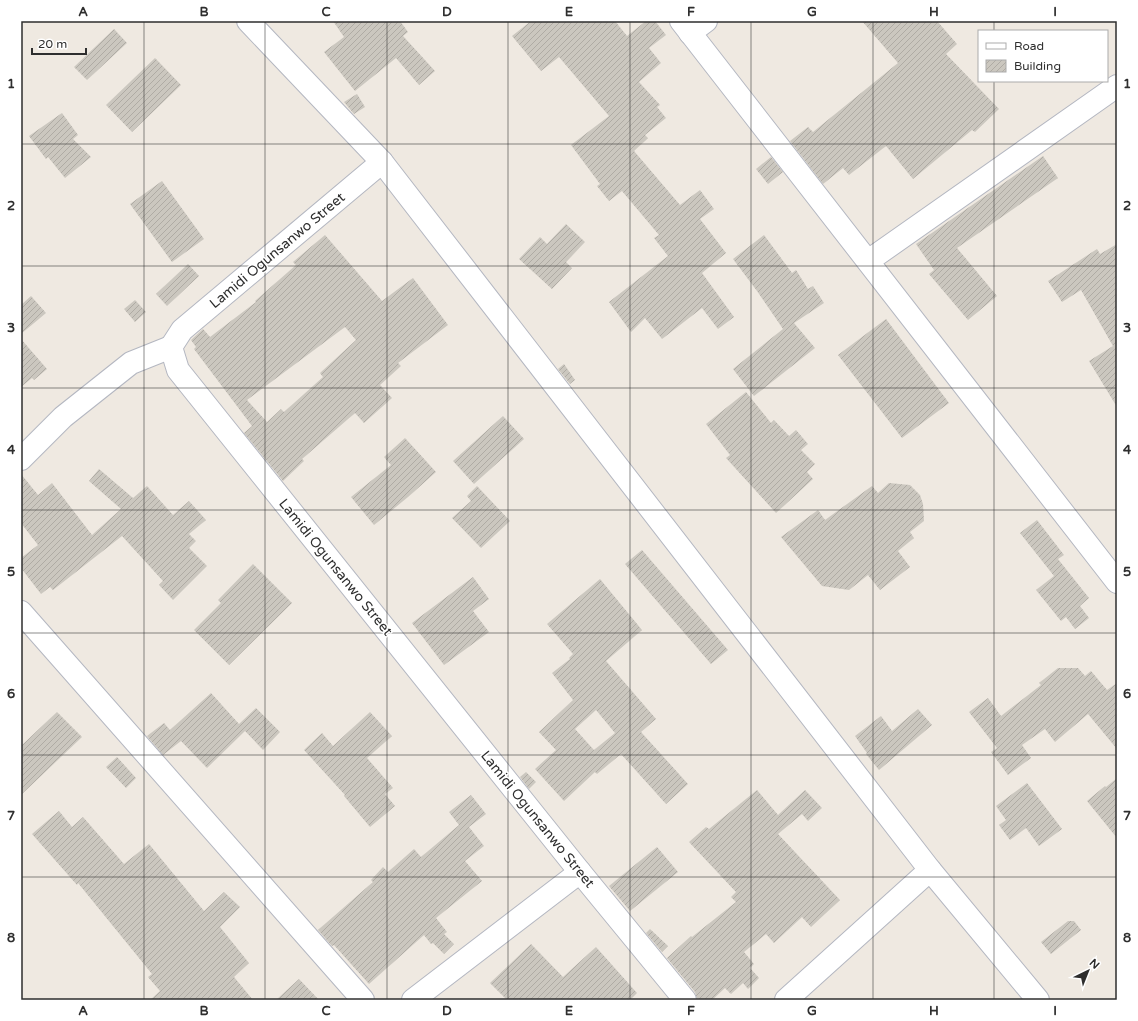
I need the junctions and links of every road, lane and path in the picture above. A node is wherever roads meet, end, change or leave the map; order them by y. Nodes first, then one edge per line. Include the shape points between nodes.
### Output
1 (248, 21) edge
2 (692, 25) edge
3 (1117, 86) edge
4 (382, 162) junction
5 (868, 262) junction
6 (171, 347) junction
7 (21, 459) edge
8 (1115, 577) edge
9 (21, 612) edge
10 (930, 870) junction
11 (580, 872) junction
12 (363, 1000) edge
13 (413, 1000) edge
14 (686, 1000) edge
15 (786, 1000) edge
16 (1038, 1000) edge

1 - 4 street
2 - 5 street
3 - 5 street
4 - 6 street, Lamidi Ogunsanwo Street via 182,330
4 - 10 street
5 - 8 street
6 - 7 street via 131,363 63,417
6 - 11 street, Lamidi Ogunsanwo Street via 178,370
9 - 12 street
10 - 15 street
10 - 16 street
11 - 13 street
11 - 14 street, Lamidi Ogunsanwo Street

